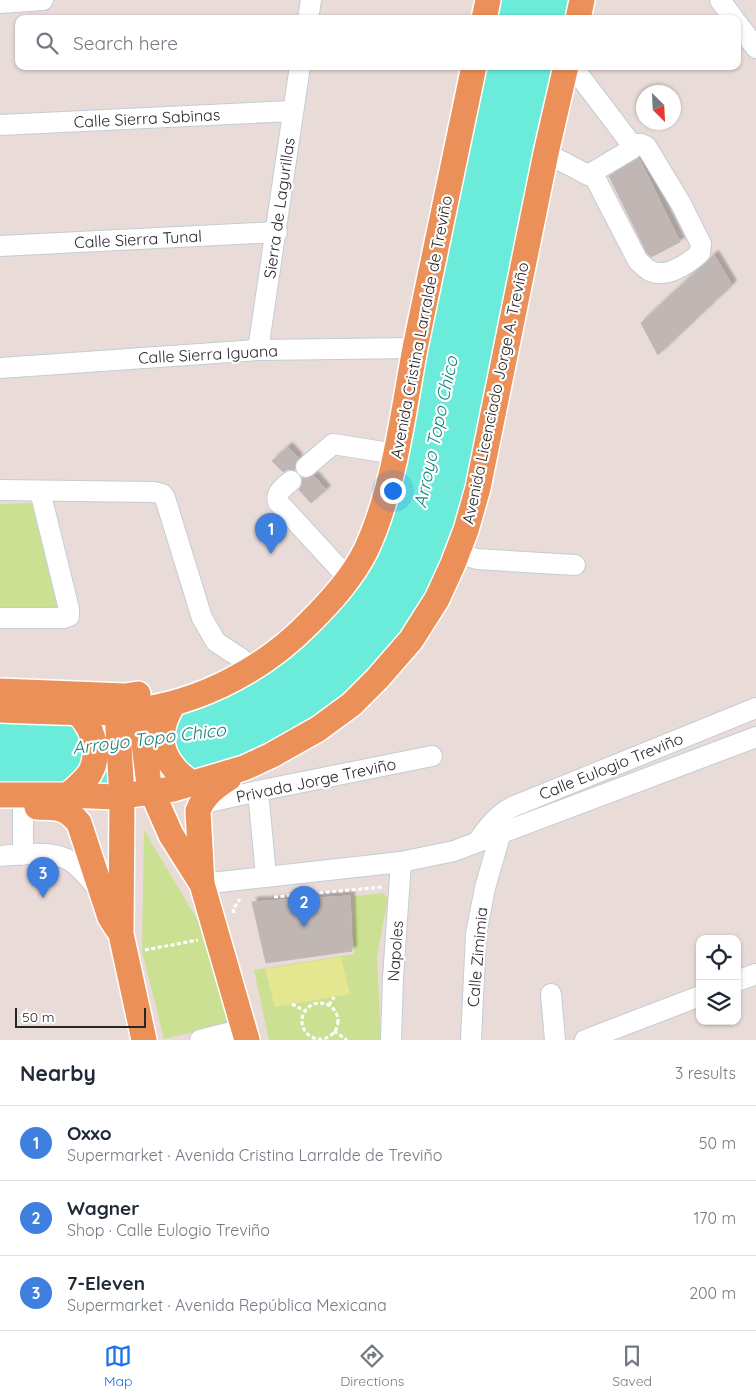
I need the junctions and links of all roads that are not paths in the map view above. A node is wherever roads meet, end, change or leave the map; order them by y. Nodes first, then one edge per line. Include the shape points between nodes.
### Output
1 (43, 0) edge
2 (311, 0) edge
3 (488, 0) edge
4 (582, 0) edge
5 (720, 0) edge
6 (0, 2) edge
7 (309, 15) edge
8 (485, 15) edge
9 (579, 15) edge
10 (731, 15) edge
11 (741, 28) edge
12 (756, 48) edge
13 (299, 70) edge
14 (473, 70) edge
15 (565, 70) edge
16 (575, 70) edge
17 (293, 111) junction
18 (0, 125) edge
19 (631, 144) junction
20 (546, 153) junction
21 (593, 174) junction
22 (276, 232) junction
23 (0, 246) edge
24 (415, 348) junction
25 (258, 350) junction
26 (0, 368) edge
27 (396, 454) junction
28 (306, 467) dead end
29 (291, 481) dead end
30 (0, 490) edge
31 (40, 491) junction
32 (457, 553) junction
33 (574, 565) dead end
34 (349, 579) junction
35 (328, 604) junction
36 (0, 618) edge
37 (242, 659) junction
38 (0, 691) edge
39 (756, 708) edge
40 (170, 709) junction
41 (0, 710) edge
42 (129, 716) junction
43 (82, 717) junction
44 (731, 717) junction
45 (749, 740) edge
46 (432, 756) dead end
47 (150, 785) junction
48 (190, 786) junction
49 (122, 789) junction
50 (74, 790) junction
51 (258, 791) junction
52 (0, 796) edge
53 (23, 806) junction
54 (498, 825) junction
55 (23, 855) junction
56 (0, 856) edge
57 (401, 862) junction
58 (266, 876) junction
59 (202, 884) junction
60 (103, 895) junction
61 (121, 934) junction
62 (756, 974) edge
63 (740, 980) edge
64 (551, 994) dead end
65 (696, 998) edge
66 (245, 1035) edge
67 (144, 1040) edge
68 (200, 1040) edge
69 (391, 1040) edge
70 (471, 1040) edge
71 (555, 1040) edge
72 (585, 1040) edge

1 - 6 street
2 - 7 street
3 - 8 main road
4 - 9 main road
5 - 10 street
11 - 12 street
13 - 17 street, Sierra de Lagurillas
14 - 24 main road, Avenida Cristina Larralde de Treviño
15 - 20 main road, Avenida Licenciado Jorge A. Treviño
16 - 19 street
17 - 18 street, Calle Sierra Sabinas
17 - 22 street, Sierra de Lagurillas
19 - 21 street via 630,151
19 - 21 street via 646,146 701,244 700,253 683,267 662,273 648,270 638,261
20 - 21 street via 585,175
20 - 32 main road, Avenida Licenciado Jorge A. Treviño via 478,488
22 - 23 street, Calle Sierra Tunal
22 - 25 street, Sierra de Lagurillas
24 - 25 street, Calle Sierra Iguana
24 - 27 main road, Avenida Cristina Larralde de Treviño
25 - 26 street, Calle Sierra Iguana
27 - 28 street via 333,444
27 - 34 main road, Avenida Cristina Larralde de Treviño via 380,513 366,549
29 - 34 street via 278,493 278,502
30 - 31 street
31 - 36 street via 69,616
31 - 37 street via 162,494 202,618 216,642
32 - 33 street via 477,559
32 - 48 main road, Avenida Licenciado Jorge A. Treviño via 437,599 410,640 352,704 302,740 244,768 211,790
34 - 35 main road, Avenida Cristina Larralde de Treviño
35 - 37 main road
35 - 40 main road, Avenida Cristina Larralde de Treviño via 291,642 256,667
37 - 38 main road via 190,682 152,693 124,696
39 - 44 street, Calle Eulogio Treviño
40 - 42 main road, Avenida Cristina Larralde de Treviño
40 - 48 main road via 162,728 165,754
41 - 43 main road, Avenida Cristina Larralde de Treviño
42 - 43 main road, Avenida Cristina Larralde de Treviño
42 - 47 main road
42 - 49 main road
43 - 50 main road via 94,741 94,764
44 - 45 street
44 - 54 street, Calle Eulogio Treviño via 512,807
45 - 54 street, Calle Eulogio Treviño
46 - 51 street, Privada Jorge Treviño
47 - 48 main road
47 - 49 main road
47 - 59 main road via 171,835
48 - 51 street, Privada Jorge Treviño
48 - 59 main road via 198,811
49 - 50 main road
49 - 61 main road
50 - 52 main road
51 - 58 street
52 - 53 main road
53 - 55 street
53 - 60 main road via 59,808 70,812 79,823
54 - 57 street, Calle Eulogio Treviño via 478,841 454,851
54 - 70 street, Calle Zimimia via 476,934
55 - 56 street
55 - 60 street via 60,855 80,869
57 - 58 street, Calle Eulogio Treviño
57 - 69 street, Napoles
58 - 59 street, Calle Eulogio Treviño
59 - 66 main road
60 - 61 main road via 110,917
61 - 67 main road
62 - 63 street
64 - 71 street
65 - 72 street
66 - 68 street

